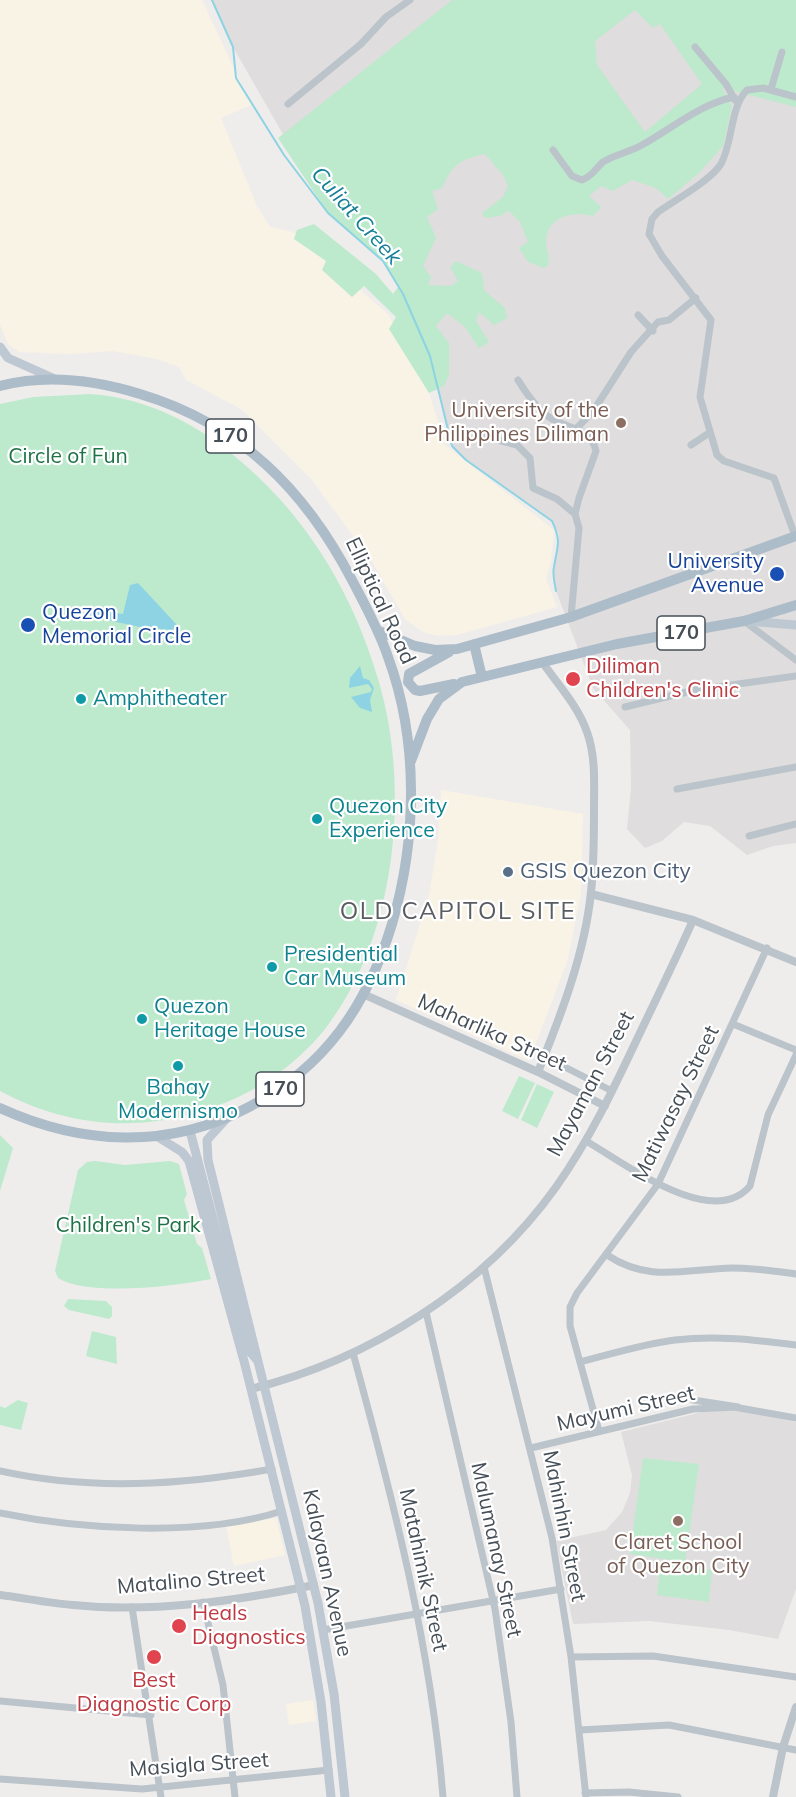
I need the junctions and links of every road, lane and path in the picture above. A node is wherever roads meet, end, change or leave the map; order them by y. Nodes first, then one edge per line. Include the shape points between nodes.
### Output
1 (410, 0) edge
2 (695, 47) dead end
3 (782, 52) dead end
4 (771, 89) junction
5 (734, 97) junction
6 (796, 97) edge
7 (288, 104) dead end
8 (736, 105) junction
9 (553, 150) dead end
10 (696, 298) junction
11 (638, 315) dead end
12 (653, 331) junction
13 (0, 346) edge
14 (58, 380) junction
15 (518, 380) dead end
16 (0, 386) edge
17 (577, 428) junction
18 (709, 433) junction
19 (479, 435) dead end
20 (691, 445) dead end
21 (575, 514) junction
22 (796, 536) edge
23 (796, 605) edge
24 (571, 617) junction
25 (744, 621) junction
26 (796, 625) edge
27 (377, 630) junction
28 (474, 644) junction
29 (457, 649) junction
30 (796, 660) edge
31 (543, 663) junction
32 (796, 676) edge
33 (482, 677) junction
34 (462, 682) junction
35 (625, 707) dead end
36 (409, 767) junction
37 (796, 767) edge
38 (677, 789) dead end
39 (796, 824) edge
40 (749, 836) dead end
41 (591, 894) junction
42 (693, 920) junction
43 (767, 948) junction
44 (796, 962) edge
45 (363, 994) junction
46 (733, 1024) junction
47 (796, 1050) edge
48 (796, 1055) edge
49 (545, 1057) junction
50 (538, 1072) junction
51 (612, 1091) junction
52 (605, 1106) junction
53 (0, 1108) edge
54 (227, 1118) junction
55 (190, 1131) junction
56 (158, 1137) junction
57 (586, 1141) junction
58 (194, 1160) junction
59 (658, 1184) junction
60 (607, 1255) junction
61 (484, 1267) junction
62 (796, 1274) edge
63 (426, 1312) junction
64 (796, 1344) edge
65 (247, 1348) junction
66 (353, 1353) junction
67 (257, 1360) junction
68 (244, 1361) junction
69 (580, 1362) junction
70 (264, 1386) junction
71 (251, 1389) junction
72 (796, 1418) edge
73 (599, 1431) junction
74 (531, 1448) junction
75 (272, 1469) junction
76 (0, 1471) edge
77 (282, 1511) junction
78 (0, 1514) edge
79 (314, 1586) junction
80 (301, 1588) junction
81 (561, 1589) junction
82 (0, 1595) edge
83 (494, 1600) junction
84 (203, 1602) junction
85 (132, 1607) junction
86 (416, 1614) junction
87 (323, 1630) junction
88 (571, 1657) junction
89 (796, 1677) edge
90 (0, 1701) edge
91 (796, 1707) edge
92 (151, 1715) junction
93 (580, 1730) junction
94 (783, 1747) junction
95 (796, 1750) edge
96 (329, 1770) junction
97 (0, 1779) edge
98 (234, 1780) junction
99 (160, 1786) junction
100 (586, 1795) edge
101 (161, 1797) edge
102 (235, 1797) edge
103 (332, 1797) edge
104 (345, 1797) edge
105 (443, 1797) edge
106 (517, 1797) edge
107 (678, 1797) edge
108 (773, 1797) edge

1 - 7 street
2 - 5 street
3 - 4 street
4 - 6 street
4 - 8 street via 747,90
5 - 8 street
5 - 9 street via 722,99 645,144 605,161 591,177 582,180 572,176
8 - 10 street via 727,150 719,167 658,212 649,226 651,240
10 - 12 street via 669,320 662,319
10 - 18 street via 711,320 700,397
11 - 12 street
12 - 17 street via 631,352 594,410
13 - 14 main road via 8,358
14 - 16 main road, Elliptical Road / 170
14 - 27 main road, Elliptical Road / 170 via 102,384 159,400 208,422 254,453 288,485 322,526
15 - 17 street via 552,419
17 - 21 street via 592,441 596,451
18 - 20 street
18 - 22 street via 719,458 774,478
19 - 21 street via 517,445 530,458 533,488 557,499
21 - 24 street via 579,522
22 - 24 main road, 170
23 - 25 main road, 170
24 - 28 main road, 170
25 - 26 main road
25 - 30 street
25 - 31 main road, 170 via 617,644
27 - 29 main road, 170 via 415,646
27 - 36 main road, Elliptical Road / 170 via 401,704
28 - 29 main road, 170
28 - 33 main road
29 - 34 main road via 417,667 409,674 408,682 420,692
31 - 33 main road, 170
31 - 41 street via 576,708 592,750
32 - 35 street via 695,690
33 - 34 main road, 170
34 - 36 main road, 170 via 432,710
36 - 45 main road, Elliptical Road / 170 via 409,830 400,890 382,951
37 - 38 street
39 - 40 street
41 - 42 street
41 - 49 street via 573,974
42 - 43 street
42 - 51 street, Mayaman Street
43 - 44 street
43 - 46 street, Matiwasay Street
45 - 50 street, Maharlika Street
45 - 54 main road, Elliptical Road / 170 via 341,1031 311,1065 270,1095
46 - 47 street
46 - 59 street, Matiwasay Street
48 - 59 street via 768,1115 754,1175 744,1193 709,1200
49 - 50 street
49 - 51 street, Maharlika Street
50 - 52 street, Maharlika Street
51 - 52 street, Mayaman Street
52 - 57 street, Mayaman Street
53 - 56 main road, Elliptical Road / 170 via 30,1122 76,1134 127,1139
54 - 55 main road, Elliptical Road / 170
54 - 67 main road, Kalayaan Avenue via 207,1140 207,1154
55 - 56 main road, Elliptical Road / 170
55 - 58 main road, Kalayaan Avenue
56 - 58 main road
57 - 59 street
57 - 61 street, Mayaman Street via 534,1215
58 - 65 main road, Kalayaan Avenue
58 - 68 main road, Kalayaan Avenue
59 - 60 street, Matiwasay Street
60 - 62 street via 631,1268 654,1273 756,1268
60 - 69 street, Matiwasay Street via 570,1307 570,1326
61 - 63 street, Mayaman Street
61 - 74 street, Mahinhin Street
63 - 66 street, Mayaman Street
63 - 83 street, Malumanay Street
64 - 69 street via 688,1338
65 - 67 main road, Kalayaan Avenue
65 - 68 main road, Kalayaan Avenue
66 - 70 street, Mayaman Street
66 - 86 street, Matahimik Street via 400,1530
67 - 70 main road, Kalayaan Avenue
68 - 71 main road, Kalayaan Avenue
69 - 73 street, Matiwasay Street
70 - 71 street, Mayaman Street
70 - 79 main road, Kalayaan Avenue
71 - 75 main road, Kalayaan Avenue
72 - 73 street, Mayumi Street via 762,1412 739,1408 727,1406 716,1404 704,1402 693,1400 738,1407 728,1406 718,1406 717,1406 693,1409
73 - 74 street, Mayumi Street
74 - 81 street, Mahinhin Street
75 - 76 street via 135,1485 51,1480
75 - 77 main road, Kalayaan Avenue
77 - 78 street via 223,1522 136,1527 79,1525
77 - 80 main road, Kalayaan Avenue
79 - 80 street, Matalino Street
79 - 87 main road, Kalayaan Avenue
80 - 84 street, Matalino Street
80 - 96 main road, Kalayaan Avenue
81 - 83 street
81 - 88 street, Mahinhin Street
82 - 85 street, Matalino Street via 74,1605
83 - 86 street
83 - 106 street, Malumanay Street
84 - 85 street, Matalino Street
84 - 98 street via 223,1685
85 - 92 street
86 - 87 street
86 - 105 street, Matahimik Street via 438,1726
87 - 104 main road, Kalayaan Avenue
88 - 89 street via 653,1656
88 - 93 street, Mahinhin Street
90 - 92 street
91 - 94 street
92 - 99 street
93 - 94 street via 669,1725
93 - 100 street, Mahinhin Street
94 - 95 street
94 - 108 street
96 - 98 street, Masigla Street
96 - 103 main road, Kalayaan Avenue
97 - 99 street, Masigla Street via 142,1789
98 - 99 street, Masigla Street
98 - 102 street
99 - 101 street
100 - 107 street via 629,1792

